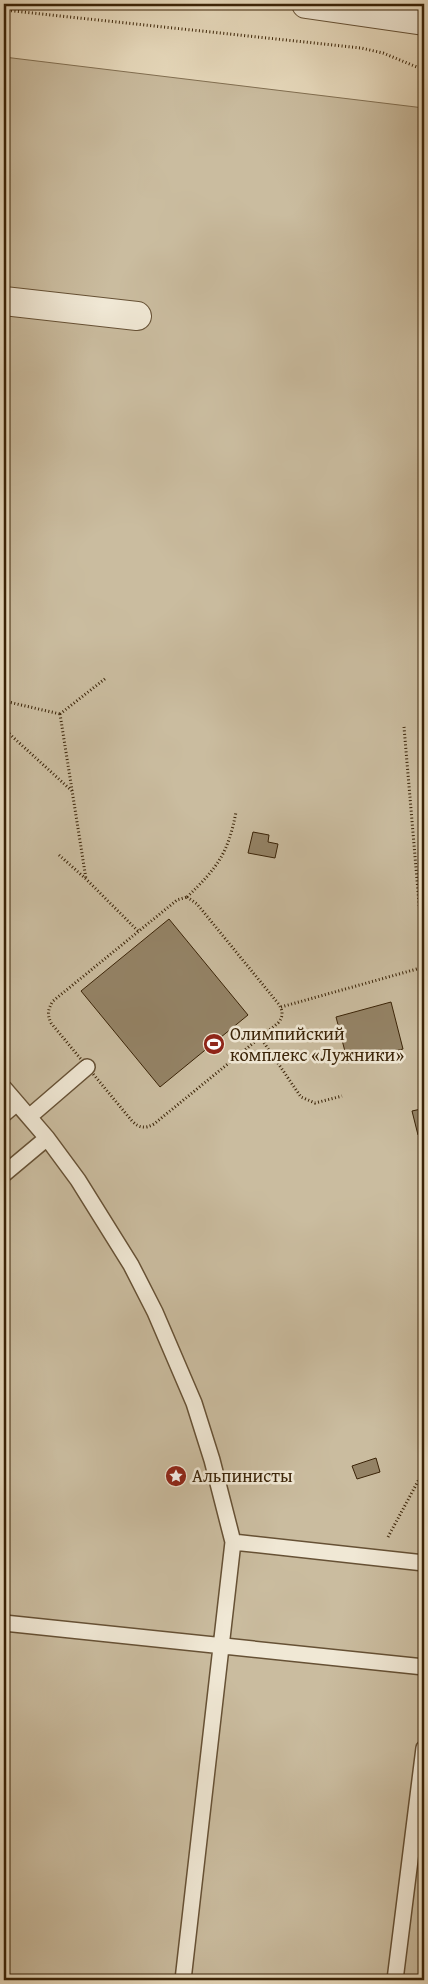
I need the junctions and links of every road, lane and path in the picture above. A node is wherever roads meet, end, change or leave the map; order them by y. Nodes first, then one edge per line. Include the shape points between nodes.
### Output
1 (306, 4) edge
2 (4, 10) edge
3 (424, 22) edge
4 (424, 70) edge
5 (4, 301) edge
6 (137, 316) dead end
7 (106, 678) dead end
8 (4, 701) edge
9 (60, 714) junction
10 (404, 727) dead end
11 (4, 730) edge
12 (73, 792) junction
13 (236, 812) dead end
14 (59, 855) dead end
15 (86, 879) junction
16 (187, 897) junction
17 (138, 932) junction
18 (424, 962) edge
19 (424, 967) edge
20 (281, 1006) junction
21 (260, 1037) junction
22 (88, 1067) junction
23 (4, 1088) edge
24 (342, 1096) dead end
25 (17, 1103) junction
26 (4, 1114) edge
27 (30, 1117) junction
28 (47, 1138) junction
29 (4, 1174) edge
30 (424, 1470) edge
31 (233, 1542) junction
32 (377, 1558) junction
33 (424, 1563) edge
34 (4, 1623) edge
35 (221, 1646) junction
36 (424, 1667) edge
37 (424, 1748) edge
38 (183, 1980) edge
39 (395, 1980) edge

1 - 3 street
2 - 4 path via 361,48 384,53
5 - 6 street
7 - 9 path
8 - 9 path
9 - 12 path
10 - 18 path
11 - 12 path
12 - 15 path
13 - 16 path via 222,858
14 - 15 path
15 - 17 path
16 - 17 path via 177,900
16 - 20 path via 197,904
17 - 22 path via 53,1001 49,1008 51,1023
19 - 20 path
20 - 21 path via 281,1019
21 - 22 path via 148,1128 137,1126 132,1121
21 - 24 path via 301,1096 315,1103
22 - 27 lane
23 - 25 lane
25 - 26 lane
25 - 27 lane
27 - 28 lane
28 - 29 lane
28 - 31 lane via 103,1219 155,1312 194,1403
30 - 32 path
31 - 32 lane
31 - 35 lane
32 - 33 lane
34 - 35 lane
35 - 36 lane
35 - 38 lane
37 - 39 lane

